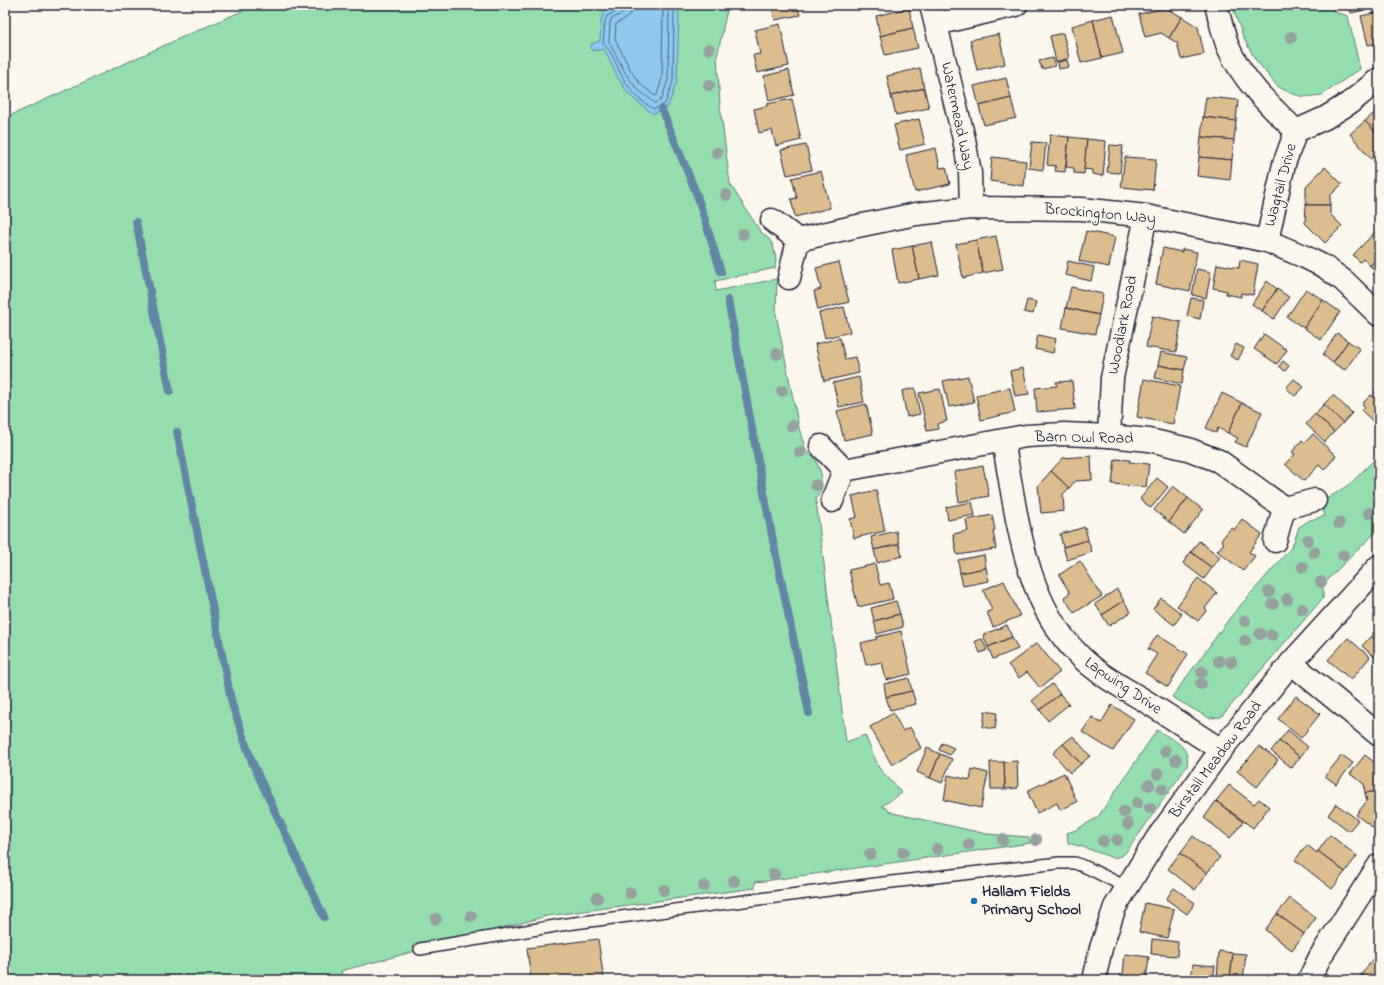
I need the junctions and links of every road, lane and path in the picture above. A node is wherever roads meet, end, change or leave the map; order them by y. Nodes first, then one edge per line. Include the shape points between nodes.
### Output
1 (1016, 5) edge
2 (1216, 5) edge
3 (934, 15) edge
4 (1379, 78) edge
5 (1296, 131) junction
6 (971, 208) junction
7 (1146, 216) junction
8 (772, 220) dead end
9 (798, 240) junction
10 (1267, 241) junction
11 (788, 278) dead end
12 (1379, 315) edge
13 (1108, 436) junction
14 (1003, 441) junction
15 (822, 446) dead end
16 (844, 470) junction
17 (1315, 500) dead end
18 (832, 501) dead end
19 (1284, 508) junction
20 (1275, 541) dead end
21 (1379, 566) edge
22 (1291, 663) junction
23 (1379, 735) edge
24 (1221, 750) junction
25 (1379, 865) edge
26 (1126, 887) junction
27 (420, 949) dead end
28 (1094, 980) edge
29 (1309, 980) edge

1 - 3 street, Watermead Way
2 - 5 street via 1228,46 1244,75
3 - 6 street, Watermead Way via 964,139 970,173
4 - 5 street, Wagtail Drive via 1351,102 1325,118
5 - 10 street, Wagtail Drive via 1284,164
6 - 7 street, Brockington Way via 1082,209
6 - 9 street, Brockington Way via 916,214 852,226
7 - 10 street, Brockington Way
7 - 13 street, Woodlark Road via 1112,378
8 - 9 street
9 - 11 street
10 - 12 street, Brockington Way via 1325,268 1344,281
13 - 14 street, Barn Owl Road via 1064,434 1026,436
13 - 19 street, Barn Owl Road via 1149,440 1188,449 1219,461
14 - 16 street, Barn Owl Road
14 - 24 street, Lapwing Drive via 1023,545 1036,590 1061,634 1078,654 1100,673
15 - 16 street
16 - 18 street
17 - 19 street
19 - 20 street
21 - 22 street, Birstall Meadow Road
22 - 23 street
22 - 24 street, Birstall Meadow Road
24 - 26 street, Birstall Meadow Road via 1160,834
25 - 29 street via 1320,957
26 - 27 lane via 1075,863 1059,863 868,884 567,924
26 - 28 street, Birstall Meadow Road via 1115,907 1100,948

